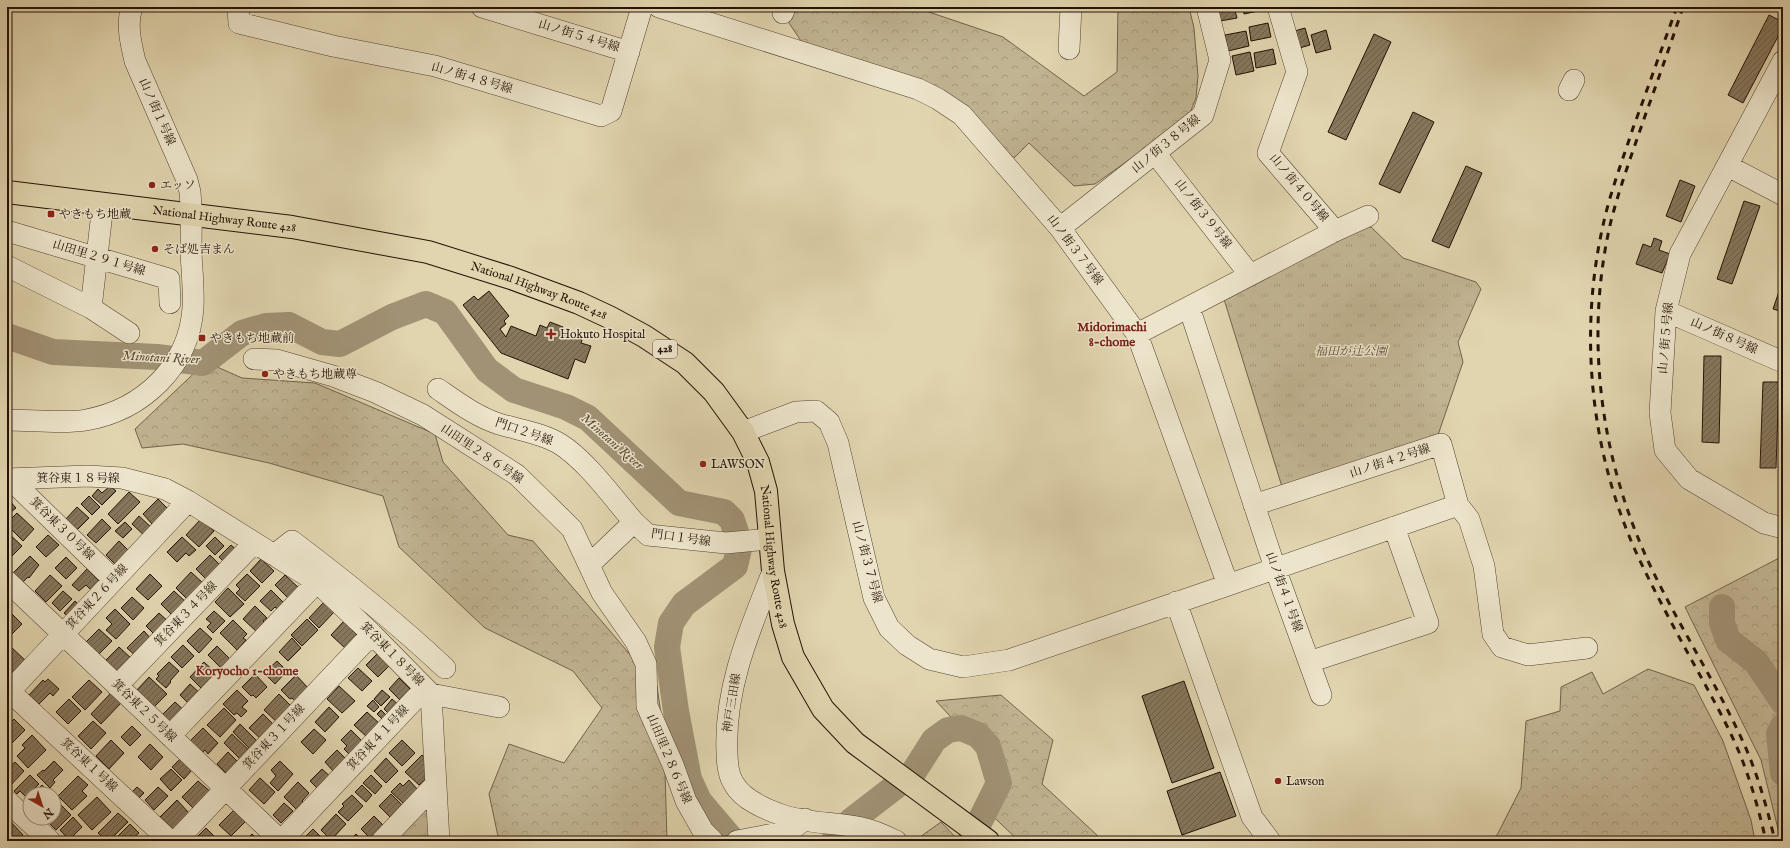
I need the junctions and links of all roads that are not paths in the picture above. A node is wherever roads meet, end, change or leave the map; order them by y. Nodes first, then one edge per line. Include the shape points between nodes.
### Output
1 (132, 7) edge
2 (238, 7) edge
3 (482, 7) edge
4 (642, 7) edge
5 (659, 7) edge
6 (1071, 7) edge
7 (1206, 7) edge
8 (1278, 7) edge
9 (1069, 49) dead end
10 (629, 52) junction
11 (1783, 61) edge
12 (1156, 152) junction
13 (1728, 166) junction
14 (7, 192) edge
15 (1783, 195) edge
16 (104, 204) junction
17 (191, 215) junction
18 (1368, 216) dead end
19 (1060, 228) junction
20 (7, 231) edge
21 (1335, 231) junction
22 (97, 258) junction
23 (7, 266) edge
24 (1250, 275) junction
25 (170, 303) dead end
26 (1189, 307) junction
27 (91, 308) junction
28 (1666, 311) junction
29 (129, 333) dead end
30 (1138, 334) junction
31 (254, 359) dead end
32 (1783, 362) edge
33 (438, 388) dead end
34 (7, 420) edge
35 (743, 432) junction
36 (8, 479) edge
37 (188, 501) junction
38 (1254, 505) junction
39 (1458, 505) junction
40 (634, 522) junction
41 (1394, 527) junction
42 (1783, 528) edge
43 (761, 540) junction
44 (254, 542) junction
45 (274, 555) junction
46 (589, 565) junction
47 (1275, 568) junction
48 (772, 571) junction
49 (114, 580) junction
50 (7, 581) edge
51 (317, 582) junction
52 (1228, 585) junction
53 (1176, 602) junction
54 (63, 634) junction
55 (372, 634) junction
56 (1587, 648) dead end
57 (1309, 662) junction
58 (445, 668) dead end
59 (117, 686) junction
60 (8, 691) edge
61 (431, 694) junction
62 (1321, 695) dead end
63 (499, 707) dead end
64 (170, 736) junction
65 (436, 784) junction
66 (226, 789) junction
67 (7, 801) edge
68 (805, 819) junction
69 (50, 841) edge
70 (170, 841) edge
71 (176, 841) edge
72 (281, 841) edge
73 (382, 841) edge
74 (439, 841) edge
75 (713, 841) edge
76 (738, 841) edge
77 (896, 841) edge
78 (988, 841) edge
79 (1270, 841) edge

1 - 17 street, 山ノ街１号線 via 130,41 135,61 187,180
2 - 10 street, 山ノ街４８号線 via 239,23 333,46 435,66 601,116 611,111
3 - 10 street, 山ノ街５４号線
4 - 10 street, 山ノ街４８号線
5 - 19 street, 山ノ街３７号線 via 918,89 938,99 962,115
6 - 9 street
7 - 12 street, 山ノ街３８号線 via 1220,60 1203,115
8 - 21 street, 山ノ街４０号線 via 1297,72 1268,153
11 - 13 street, 山ノ街５号線
12 - 19 street, 山ノ街３８号線
12 - 24 street, 山ノ街３９号線
13 - 15 street
13 - 28 street, 山ノ街５号線 via 1680,254
14 - 16 highway, National Highway Route 428 / 428
16 - 17 highway, National Highway Route 428 / 428
16 - 22 street
17 - 34 street via 193,308 188,335 171,368 157,385 125,408 105,416 84,420
17 - 35 highway, National Highway Route 428 / 428 via 292,227 428,252 579,303 644,336 685,363 714,392
18 - 21 street, 山ノ街４０号線
19 - 30 street, 山ノ街３７号線
20 - 22 street, 山田里２９１号線
21 - 24 street, 山ノ街４０号線
22 - 25 street, 山田里２９１号線 via 169,279
22 - 27 street
23 - 27 street
24 - 26 street, 山ノ街４０号線
26 - 30 street, 山ノ街４０号線
26 - 38 street, 山ノ街４１号線
27 - 29 street
28 - 32 street, 山ノ街８号線
28 - 42 street, 山ノ街５号線 via 1660,413 1665,450 1689,479 1764,523
30 - 52 street, 山ノ街３７号線
31 - 46 street, 山田里２８６号線 via 277,360 333,376 375,392 434,421 516,475 572,529
33 - 40 street, 門口２号線 via 480,416 560,444 580,460
35 - 43 highway, National Highway Route 428 / 428 via 758,462 766,491
35 - 53 street, 山ノ街３７号線 via 796,412 816,411 829,422 838,443 874,598 889,628 907,645 929,659 963,667 1009,660
36 - 37 street, 箕谷東１８号線 via 88,476 122,478 165,489
36 - 49 street, 箕谷東３０号線
37 - 44 street, 箕谷東１８号線
37 - 49 street, 箕谷東２６号線
38 - 39 street, 山ノ街４２号線 via 1441,444
38 - 47 street, 山ノ街４１号線
39 - 41 street
39 - 56 street via 1469,519 1484,566 1493,634 1502,647 1528,655
40 - 43 street, 門口１号線 via 648,535 726,543
40 - 46 street
41 - 47 street
41 - 57 street via 1428,623
43 - 48 highway, National Highway Route 428 / 428
44 - 45 street, 箕谷東１８号線
44 - 59 street, 箕谷東３４号線
45 - 51 street, 箕谷東１８号線
45 - 58 street, 箕谷東１８号線 via 292,541
46 - 75 street, 山田里２８６号線 via 602,593 636,642 646,664 647,706 686,801 703,831
47 - 52 street, 山ノ街３７号線
47 - 57 street, 山ノ街４１号線
48 - 68 street, 神戸三田線 via 743,646 734,682 726,732 727,764 734,784 747,797 762,807 783,815
48 - 78 highway, National Highway Route 428 / 428 via 793,657 823,709 855,743
49 - 54 street, 箕谷東２６号線
50 - 54 street, 箕谷東２５号線
51 - 55 street, 箕谷東１８号線
51 - 64 street
52 - 53 street, 山ノ街３７号線
53 - 79 street via 1252,817
54 - 59 street, 箕谷東２５号線
54 - 60 street, 箕谷東２６号線
55 - 61 street, 箕谷東１８号線
55 - 66 street, 箕谷東３１号線
57 - 62 street, 山ノ街４１号線
59 - 64 street, 箕谷東２５号線
60 - 70 street, 箕谷東１号線
61 - 63 street
61 - 65 street, 箕谷東１８号線
61 - 72 street, 箕谷東４１号線 via 416,698
64 - 66 street, 箕谷東２５号線
65 - 73 street
65 - 74 street, 箕谷東１８号線
66 - 71 street, 箕谷東３１号線
66 - 72 street, 箕谷東２５号線
67 - 69 street
68 - 76 street via 790,832
68 - 77 street, 神戸三田線 via 863,828

